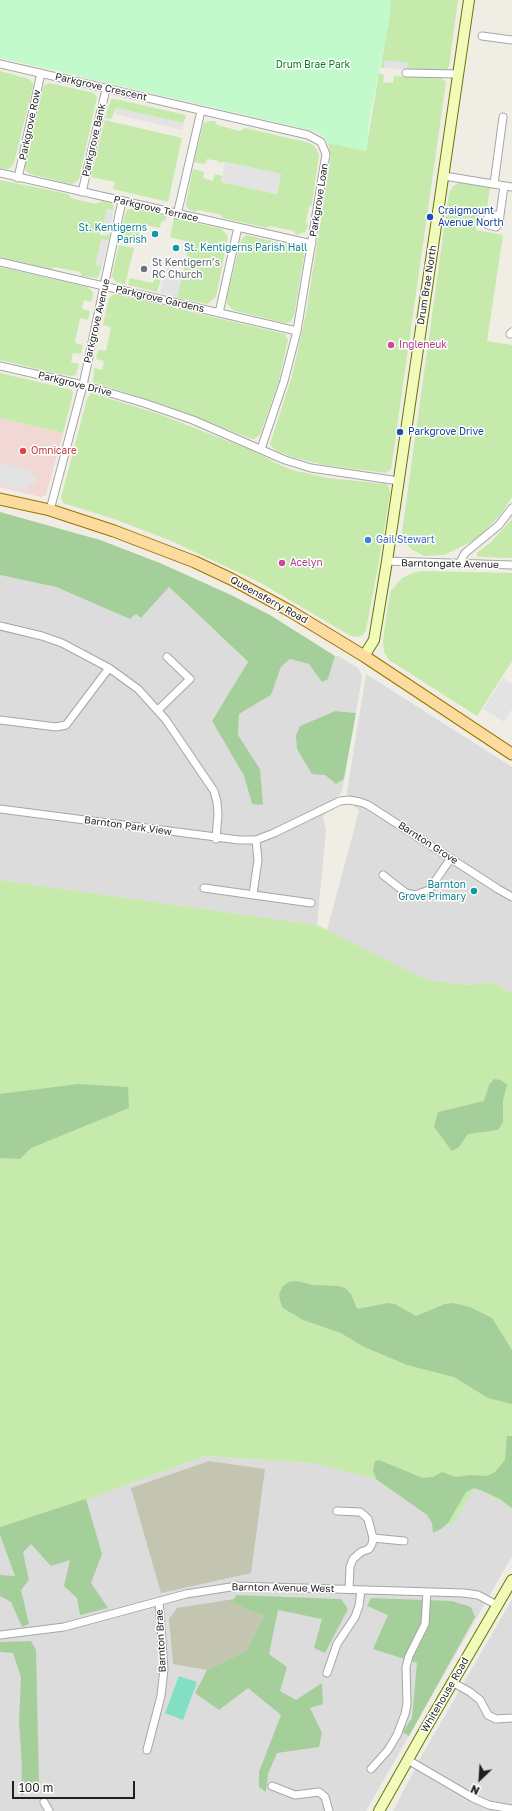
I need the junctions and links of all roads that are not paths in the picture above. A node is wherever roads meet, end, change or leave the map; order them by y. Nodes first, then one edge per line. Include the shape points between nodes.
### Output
1 (469, 0) edge
2 (482, 36) dead end
3 (512, 40) edge
4 (0, 64) edge
5 (41, 73) junction
6 (406, 73) dead end
7 (459, 74) junction
8 (106, 89) junction
9 (201, 111) junction
10 (503, 116) dead end
11 (0, 173) edge
12 (444, 176) junction
13 (18, 178) junction
14 (494, 184) junction
15 (504, 186) junction
16 (512, 187) edge
17 (82, 192) junction
18 (122, 201) junction
19 (177, 214) junction
20 (500, 215) dead end
21 (238, 227) junction
22 (312, 244) junction
23 (0, 262) edge
24 (105, 286) junction
25 (219, 313) junction
26 (297, 331) junction
27 (0, 366) edge
28 (83, 385) junction
29 (260, 449) junction
30 (399, 481) junction
31 (0, 499) edge
32 (512, 508) edge
33 (50, 510) junction
34 (387, 561) junction
35 (458, 564) junction
36 (512, 565) edge
37 (0, 626) edge
38 (374, 640) junction
39 (364, 656) junction
40 (167, 657) dead end
41 (109, 668) junction
42 (383, 669) junction
43 (158, 710) junction
44 (0, 720) edge
45 (512, 754) edge
46 (340, 801) joint
47 (0, 809) edge
48 (216, 839) junction
49 (256, 840) junction
50 (451, 858) junction
51 (382, 875) dead end
52 (204, 888) dead end
53 (253, 894) junction
54 (512, 897) edge
55 (310, 903) dead end
56 (337, 1511) dead end
57 (373, 1538) junction
58 (404, 1541) dead end
59 (512, 1580) edge
60 (349, 1589) junction
61 (361, 1590) junction
62 (426, 1592) junction
63 (159, 1601) junction
64 (497, 1605) junction
65 (0, 1635) edge
66 (329, 1671) dead end
67 (452, 1682) junction
68 (512, 1718) edge
69 (147, 1750) dead end
70 (408, 1760) junction
71 (371, 1769) dead end
72 (272, 1786) dead end
73 (44, 1802) dead end
74 (489, 1808) edge
75 (512, 1809) edge
76 (49, 1811) edge
77 (329, 1811) edge
78 (380, 1811) edge

1 - 7 main road, Drum Brae North
2 - 3 street
4 - 5 street, Parkgrove Crescent
5 - 8 street, Parkgrove Crescent
5 - 13 street, Parkgrove Row
6 - 7 street
7 - 12 main road, Drum Brae North
8 - 9 street, Parkgrove Crescent
8 - 17 street, Parkgrove Bank
9 - 19 street
9 - 22 street, Parkgrove Loan via 308,135 321,142 326,154
10 - 14 street
11 - 13 street, Parkgrove Terrace
12 - 14 street
12 - 30 main road, Drum Brae North
13 - 17 street, Parkgrove Terrace
14 - 15 street
15 - 16 street
15 - 20 street
17 - 18 street, Parkgrove Terrace
18 - 19 street, Parkgrove Terrace
18 - 24 street, Parkgrove Avenue
19 - 21 street, Parkgrove Terrace
21 - 22 street, Parkgrove Terrace
21 - 25 street
22 - 26 street, Parkgrove Loan
23 - 24 street, Parkgrove Gardens
24 - 25 street, Parkgrove Gardens
24 - 28 street, Parkgrove Avenue
25 - 26 street, Parkgrove Gardens
26 - 29 street, Parkgrove Loan via 284,381
27 - 28 street, Parkgrove Drive
28 - 29 street, Parkgrove Drive via 165,410
28 - 33 street, Parkgrove Avenue
29 - 30 street, Parkgrove Drive via 311,468
30 - 34 main road, Drum Brae North
31 - 33 main road, Queensferry Road
32 - 35 street via 499,525 466,553
33 - 39 main road, Queensferry Road via 152,545 231,579
34 - 35 street, Barntongate Avenue
34 - 38 main road, Drum Brae North
35 - 36 street, Barntongate Avenue
37 - 41 street via 62,643
38 - 39 main road, Drum Brae North
38 - 42 main road, Drum Brae North via 375,659
39 - 42 main road, Queensferry Road
40 - 43 street via 192,681
41 - 43 street via 138,689
41 - 44 street via 66,724 56,727
42 - 45 main road, Queensferry Road
43 - 48 street via 214,791 218,814
46 - 49 street, Barnton Park View
46 - 50 street, Barnton Grove via 349,800 368,805
47 - 48 street, Barnton Park View
48 - 49 street, Barnton Park View
49 - 53 street via 258,860
50 - 51 street via 428,890 415,895 406,893
50 - 54 street, Barnton Grove
52 - 53 street
53 - 55 street
56 - 57 street via 364,1514
57 - 58 street
57 - 60 street via 369,1548 353,1559
59 - 64 main road, Whitehouse Road
60 - 61 street, Barnton Avenue West
60 - 63 street, Barnton Avenue West via 237,1586 204,1590
61 - 62 street, Barnton Avenue West
61 - 66 street via 355,1617 337,1644
62 - 64 street, Barnton Avenue West via 473,1594
62 - 71 street via 425,1624 406,1667 405,1714 388,1750
63 - 65 street, Barnton Avenue West via 64,1627
63 - 69 street, Barnton Brae via 164,1668 161,1696
64 - 67 main road, Whitehouse Road
67 - 68 street via 480,1700 488,1715 496,1719
67 - 70 main road, Whitehouse Road
70 - 74 street
70 - 78 main road, Whitehouse Road
72 - 77 street via 294,1798 318,1792 325,1798
73 - 76 street
74 - 75 street

